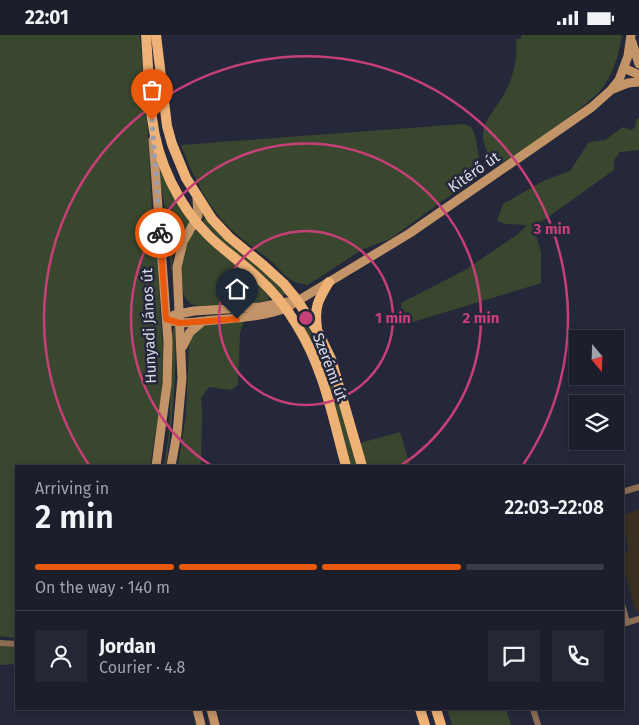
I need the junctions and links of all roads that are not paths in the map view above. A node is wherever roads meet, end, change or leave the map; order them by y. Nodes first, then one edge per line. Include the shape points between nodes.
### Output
1 (146, 35) edge
2 (156, 35) edge
3 (631, 36) edge
4 (639, 64) edge
5 (624, 68) junction
6 (639, 75) edge
7 (639, 82) edge
8 (611, 90) junction
9 (152, 120) junction
10 (198, 199) junction
11 (196, 222) junction
12 (329, 282) junction
13 (297, 300) junction
14 (284, 305) junction
15 (179, 313) junction
16 (166, 319) junction
17 (204, 321) junction
18 (180, 323) junction
19 (318, 331) junction
20 (182, 350) junction
21 (156, 465) edge
22 (171, 465) edge
23 (346, 465) edge
24 (362, 465) edge
25 (639, 487) edge
26 (624, 491) edge
27 (639, 619) edge
28 (625, 623) edge
29 (0, 643) edge
30 (15, 644) edge
31 (196, 710) edge
32 (210, 710) edge
33 (420, 710) edge
34 (436, 710) edge
35 (533, 710) edge
36 (201, 725) edge
37 (215, 725) edge
38 (425, 725) edge
39 (441, 725) edge
40 (538, 725) edge

1 - 9 main road, Hunyadi János út
2 - 10 main road via 172,144
3 - 4 main road
3 - 5 main road, Kitérő út
5 - 6 main road
5 - 8 main road, Kitérő út
7 - 8 main road
8 - 12 main road, Kitérő út via 592,107 398,241
9 - 11 main road, Szerémi út via 168,174
9 - 16 main road, Hunyadi János út
10 - 11 main road, Hunyadi János út
10 - 13 main road, Szerémi út via 219,227 273,273
11 - 14 main road, Szerémi út
11 - 15 main road, Hunyadi János út via 179,253
12 - 13 main road, Kitérő út
12 - 19 main road via 316,306
13 - 14 main road, Kitérő út
13 - 19 main road, Szerémi út
14 - 15 main road, Kitérő út
14 - 17 main road, Kitérő út via 253,317
14 - 23 main road, Szerémi út via 320,372
15 - 16 main road, Kitérő út
15 - 18 main road, Hunyadi János út
16 - 18 main road, Kitérő út
16 - 21 main road, Hunyadi János út via 167,385
17 - 18 main road, Kitérő út
17 - 20 main road via 190,331
18 - 20 main road, Hunyadi János út
19 - 24 main road, Szerémi út via 331,359
20 - 22 main road, Hunyadi János út via 180,405
25 - 26 street
27 - 28 street
29 - 30 street
31 - 36 main road
32 - 37 main road
33 - 38 main road
34 - 39 main road
35 - 40 street

